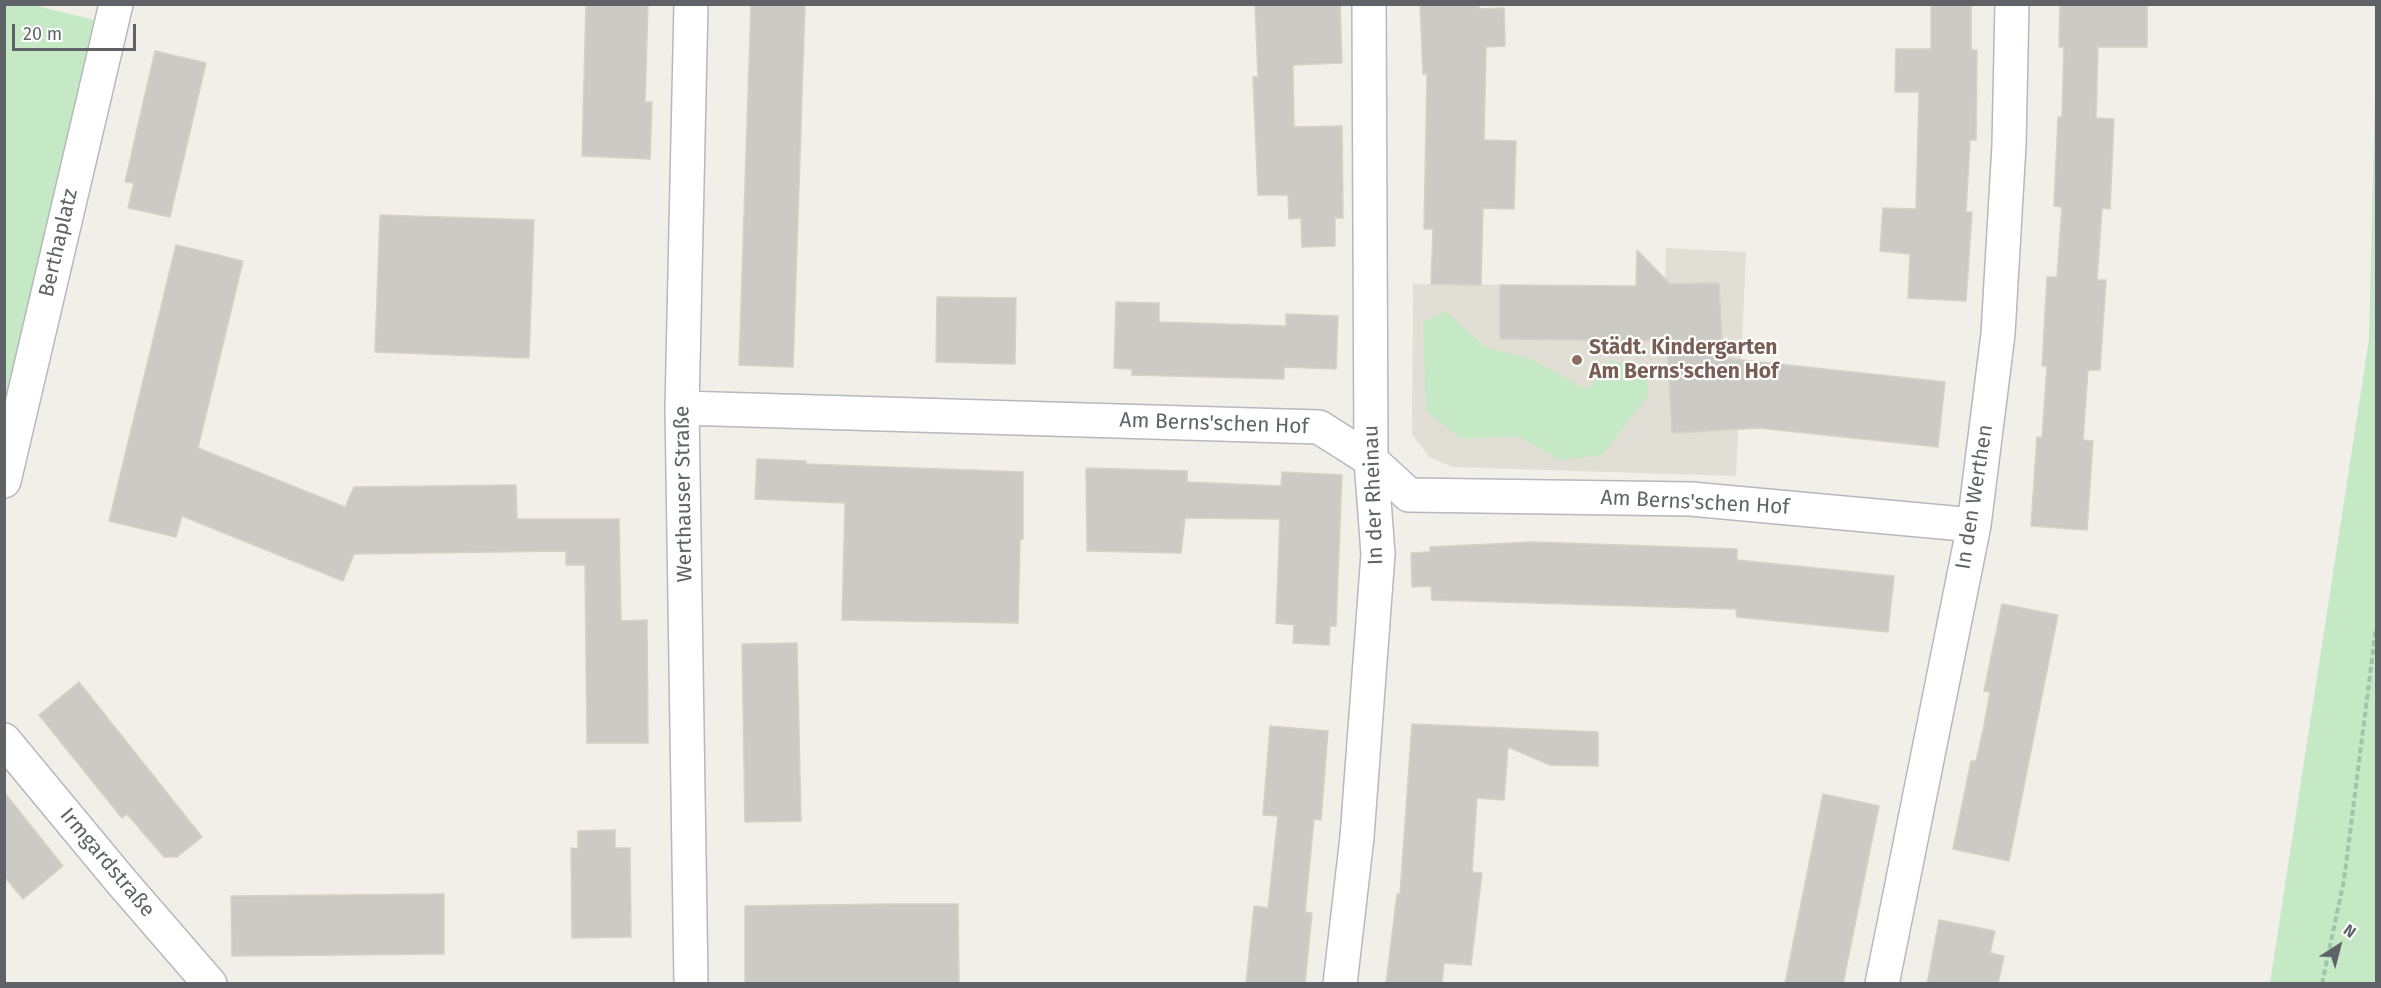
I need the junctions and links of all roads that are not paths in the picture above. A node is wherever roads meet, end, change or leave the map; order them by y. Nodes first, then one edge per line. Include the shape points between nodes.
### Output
1 (116, 4) edge
2 (691, 4) edge
3 (1369, 4) edge
4 (2012, 4) edge
5 (682, 408) junction
6 (1371, 460) junction
7 (4, 481) edge
8 (1974, 525) junction
9 (4, 740) edge
10 (210, 984) edge
11 (691, 984) edge
12 (1340, 984) edge
13 (1882, 984) edge

1 - 7 street, Berthaplatz
2 - 5 street, Werthauser Straße
3 - 6 street, In der Rheinau
4 - 8 street, In den Werthen via 2009,146 1998,334
5 - 6 street, Am Berns'schen Hof via 1319,427
5 - 11 street, Werthauser Straße
6 - 8 street, Am Berns'schen Hof via 1409,495 1691,499
6 - 12 street, In der Rheinau via 1378,554 1357,837
8 - 13 street, In den Werthen
9 - 10 street, Irmgardstraße

